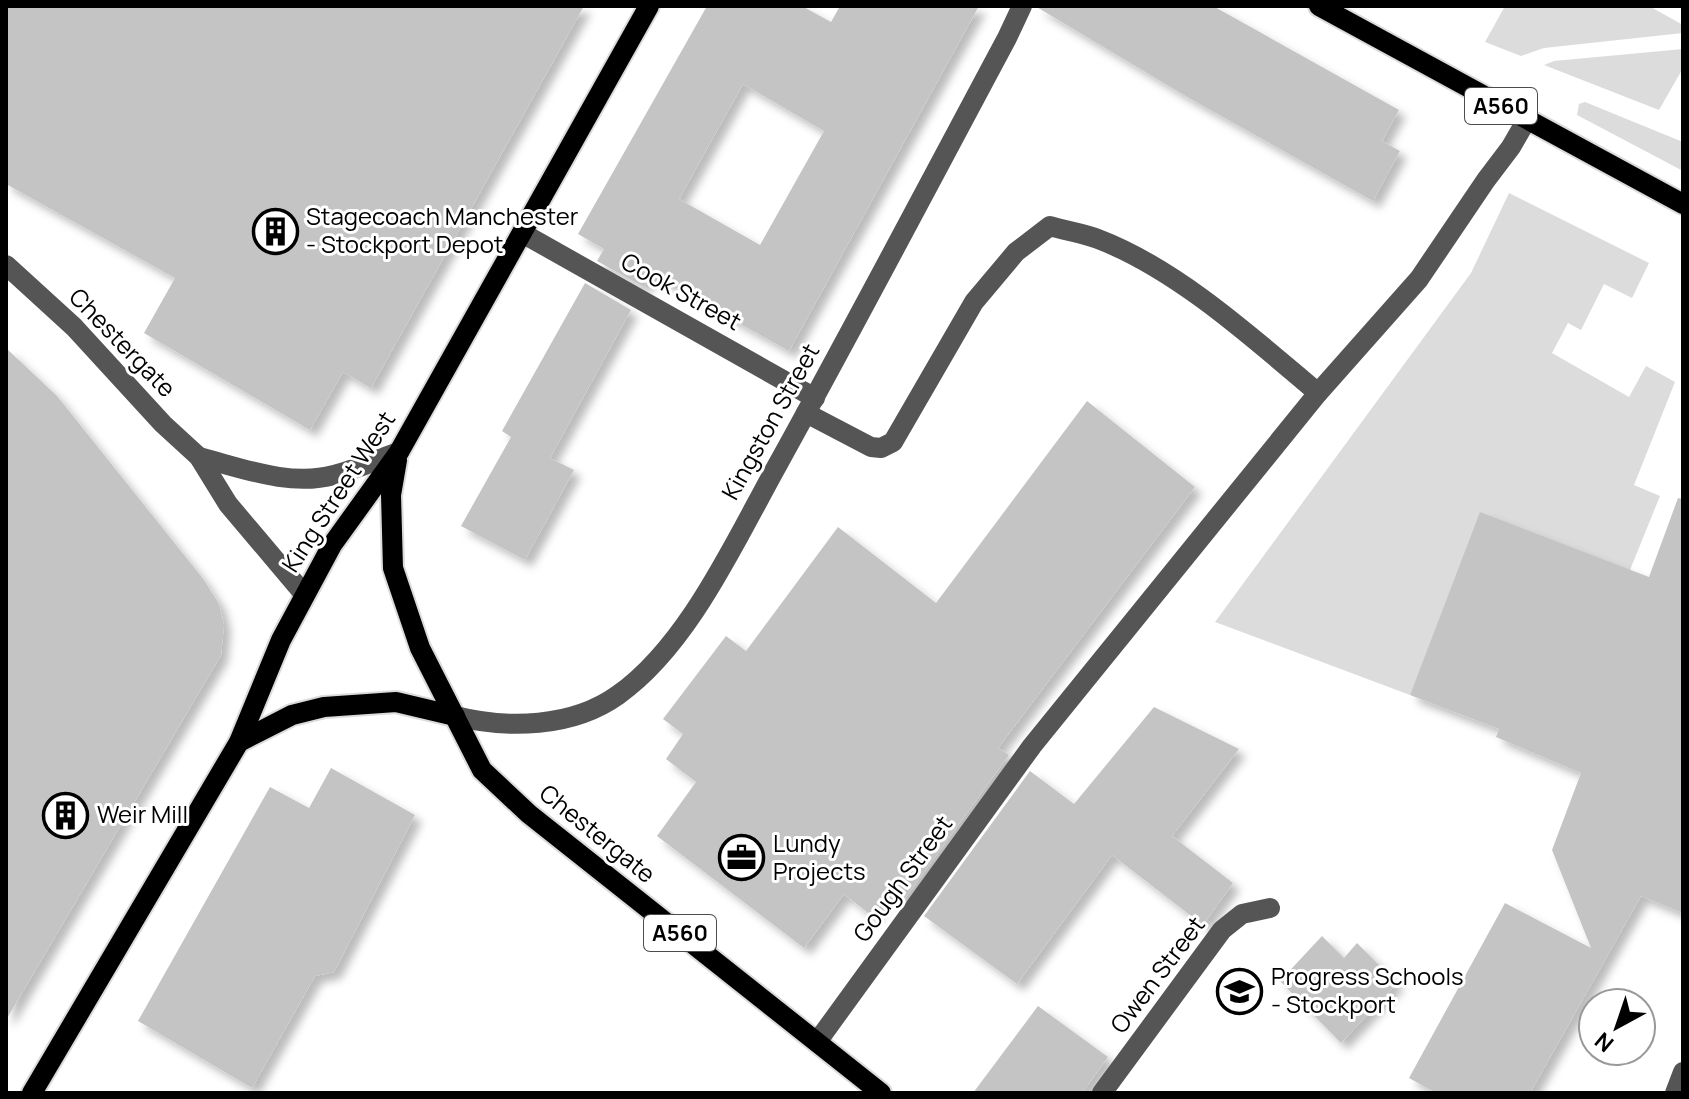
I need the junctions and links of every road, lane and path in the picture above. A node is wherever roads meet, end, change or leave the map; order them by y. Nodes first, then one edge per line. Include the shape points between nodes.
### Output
1 (649, 6) edge
2 (1022, 6) edge
3 (1319, 6) edge
4 (1526, 121) junction
5 (1683, 204) edge
6 (522, 233) junction
7 (6, 265) edge
8 (1318, 393) junction
9 (811, 406) junction
10 (399, 452) junction
11 (199, 457) junction
12 (304, 594) junction
13 (455, 716) junction
14 (239, 742) junction
15 (1270, 908) dead end
16 (817, 1042) junction
17 (1683, 1072) edge
18 (32, 1092) edge
19 (881, 1093) edge
20 (1102, 1093) edge
21 (1675, 1093) edge

1 - 6 main road, King Street West / A560
2 - 9 street, Kingston Street
3 - 4 main road, A560
4 - 5 main road, A560
4 - 8 street, Gough Street via 1419,279
6 - 9 street, Cook Street
6 - 10 main road, King Street West / A560
7 - 11 street, Chestergate via 74,327
8 - 9 street, Cook Street via 1239,327 1161,272 1098,239 1050,226 1016,252 974,302 893,442 871,447
8 - 16 street, Gough Street via 1032,746
9 - 13 street, Kingston Street via 693,613 649,669 605,702 558,720 510,724
10 - 11 street, Chestergate via 332,476 296,478
10 - 12 main road, King Street West / A560
10 - 13 main road, Chestergate / A560 via 391,495 393,568 420,648
11 - 12 street, Chestergate via 228,504
12 - 14 main road, King Street West / A560
13 - 14 main road via 396,702 324,707 292,715
13 - 16 main road, Chestergate / A560 via 482,770 529,814
14 - 18 main road, King Street West / A560
15 - 20 street, Owen Street via 1242,914 1222,930
16 - 19 main road, Chestergate / A560
17 - 21 street

